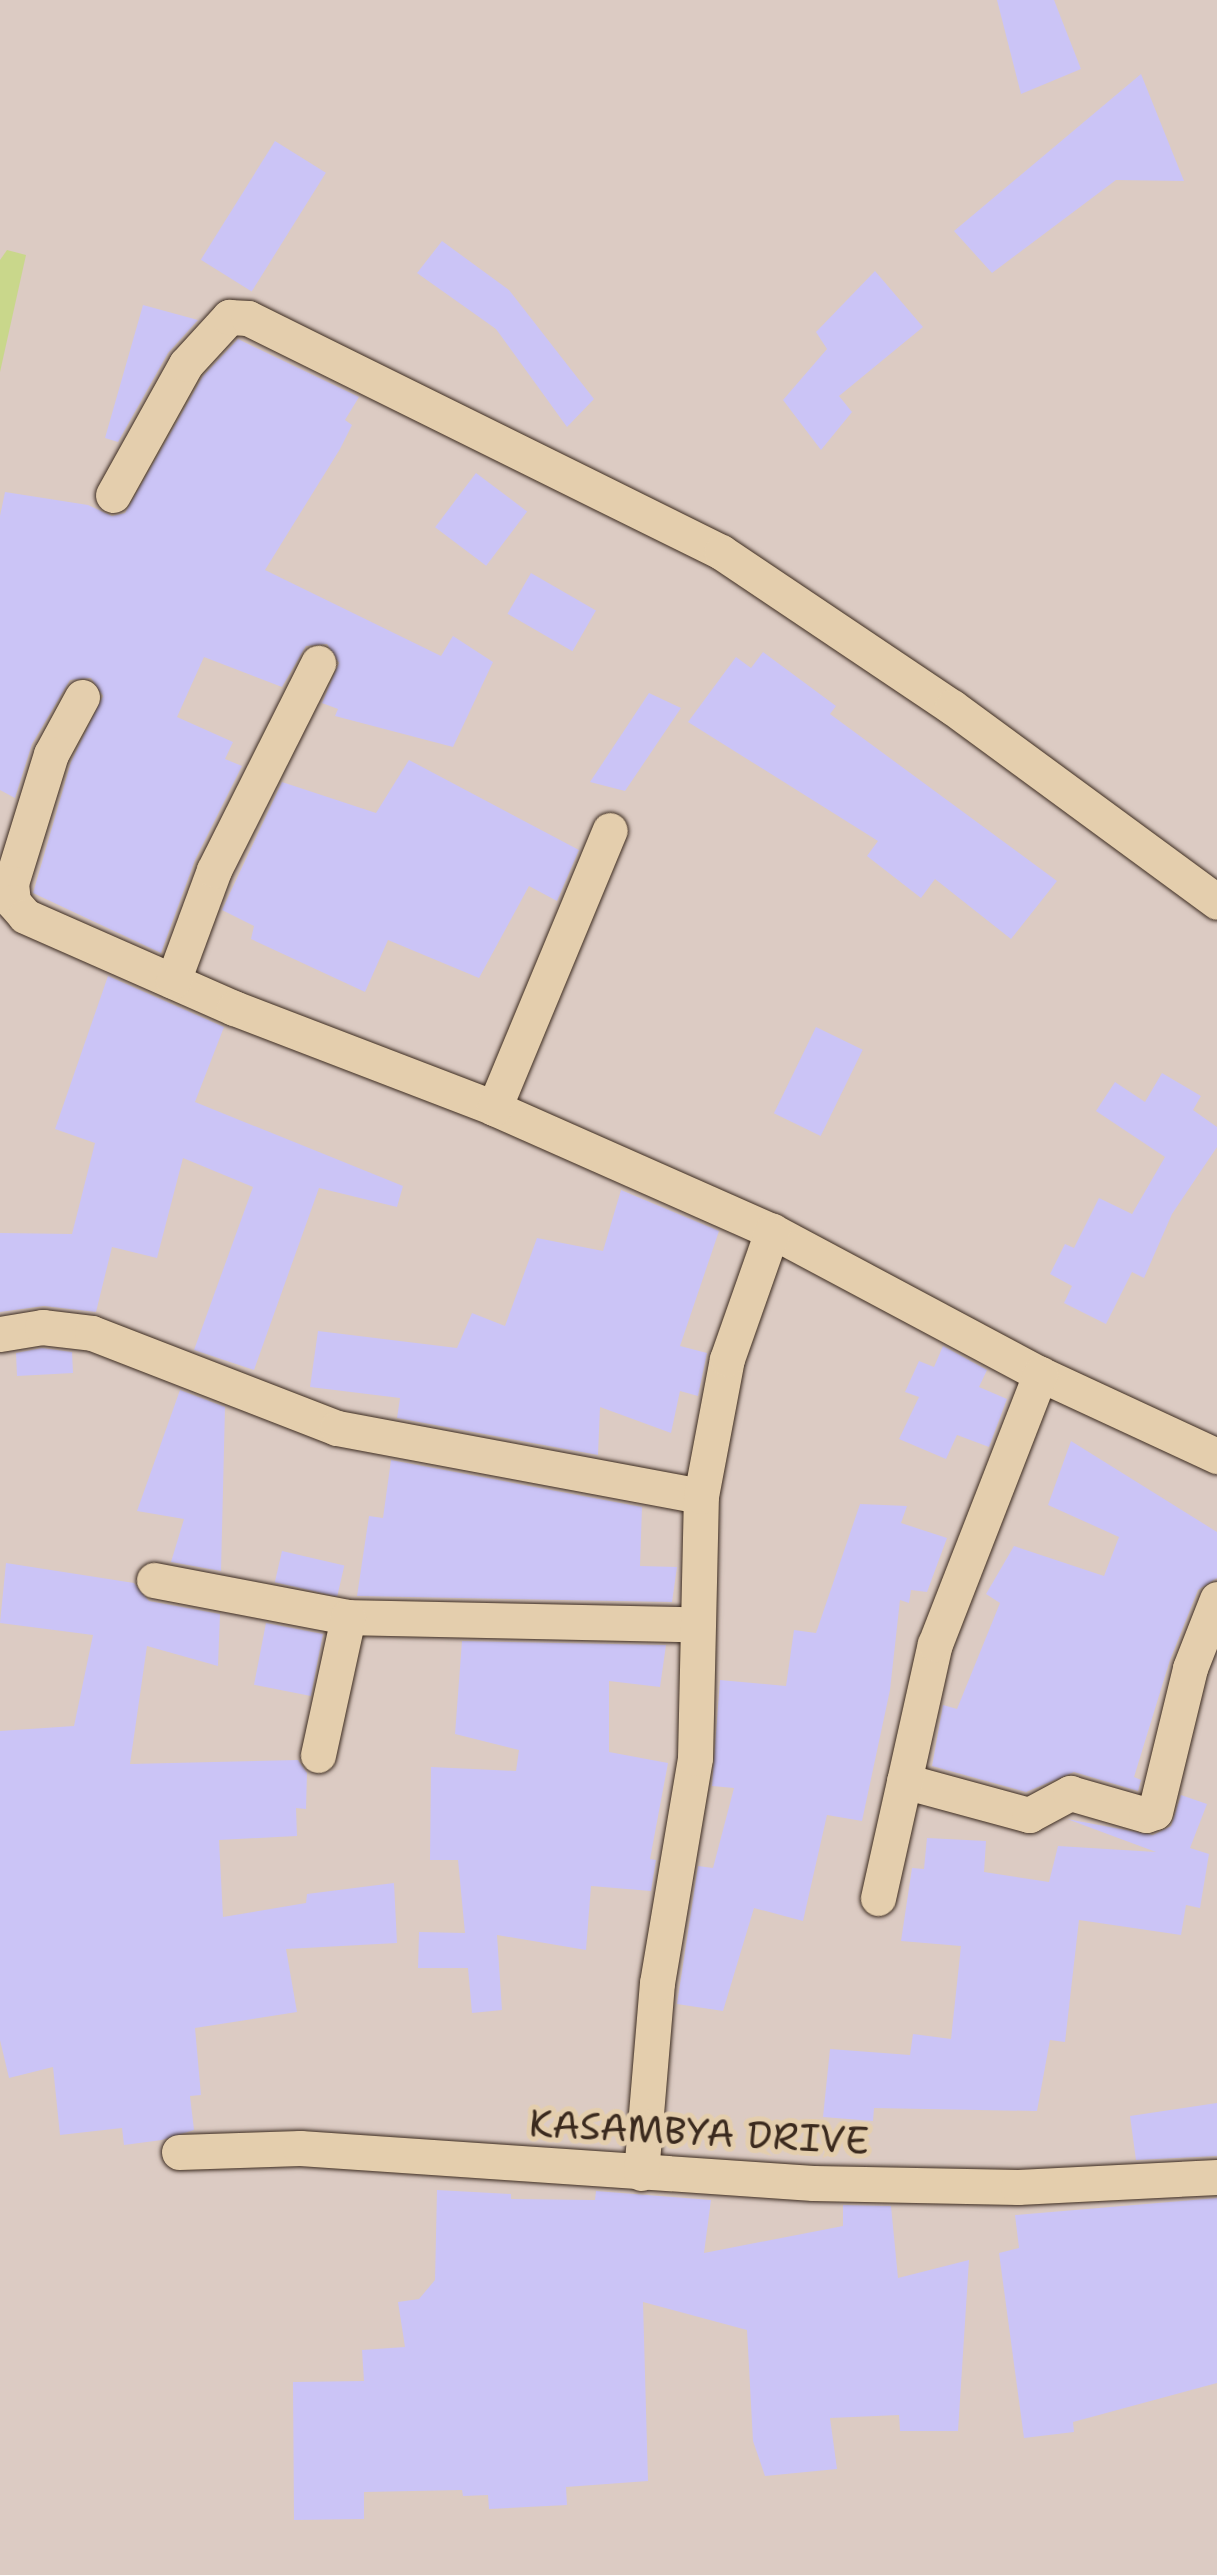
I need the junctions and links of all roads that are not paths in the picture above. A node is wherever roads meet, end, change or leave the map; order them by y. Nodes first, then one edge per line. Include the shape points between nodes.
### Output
1 (113, 495) dead end
2 (318, 662) dead end
3 (82, 697) dead end
4 (610, 830) dead end
5 (1217, 902) edge
6 (173, 980) junction
7 (494, 1108) junction
8 (772, 1231) junction
9 (0, 1334) edge
10 (1040, 1374) junction
11 (1217, 1456) edge
12 (702, 1496) junction
13 (154, 1580) dead end
14 (1217, 1598) edge
15 (348, 1616) junction
16 (696, 1624) junction
17 (318, 1754) dead end
18 (904, 1781) junction
19 (878, 1898) dead end
20 (179, 2152) dead end
21 (641, 2173) junction
22 (1217, 2177) edge

1 - 5 street via 202,343 229,318 248,318 721,552 952,707
2 - 6 street via 214,870
3 - 6 street via 45,772 11,883 13,902 43,927
4 - 7 street
6 - 7 street
7 - 8 street
8 - 10 street
8 - 12 street via 728,1359
9 - 12 street via 42,1327 92,1333 337,1428
10 - 11 street
10 - 18 street via 935,1644
12 - 16 street
13 - 15 street
14 - 18 street via 1190,1668 1154,1812 1070,1794 1029,1815
15 - 16 street
15 - 17 street
16 - 21 street via 701,1682 695,1758 657,1983
18 - 19 street
20 - 21 street, KASAMBYA DRIVE via 300,2148
21 - 22 street, KASAMBYA DRIVE via 1018,2187

